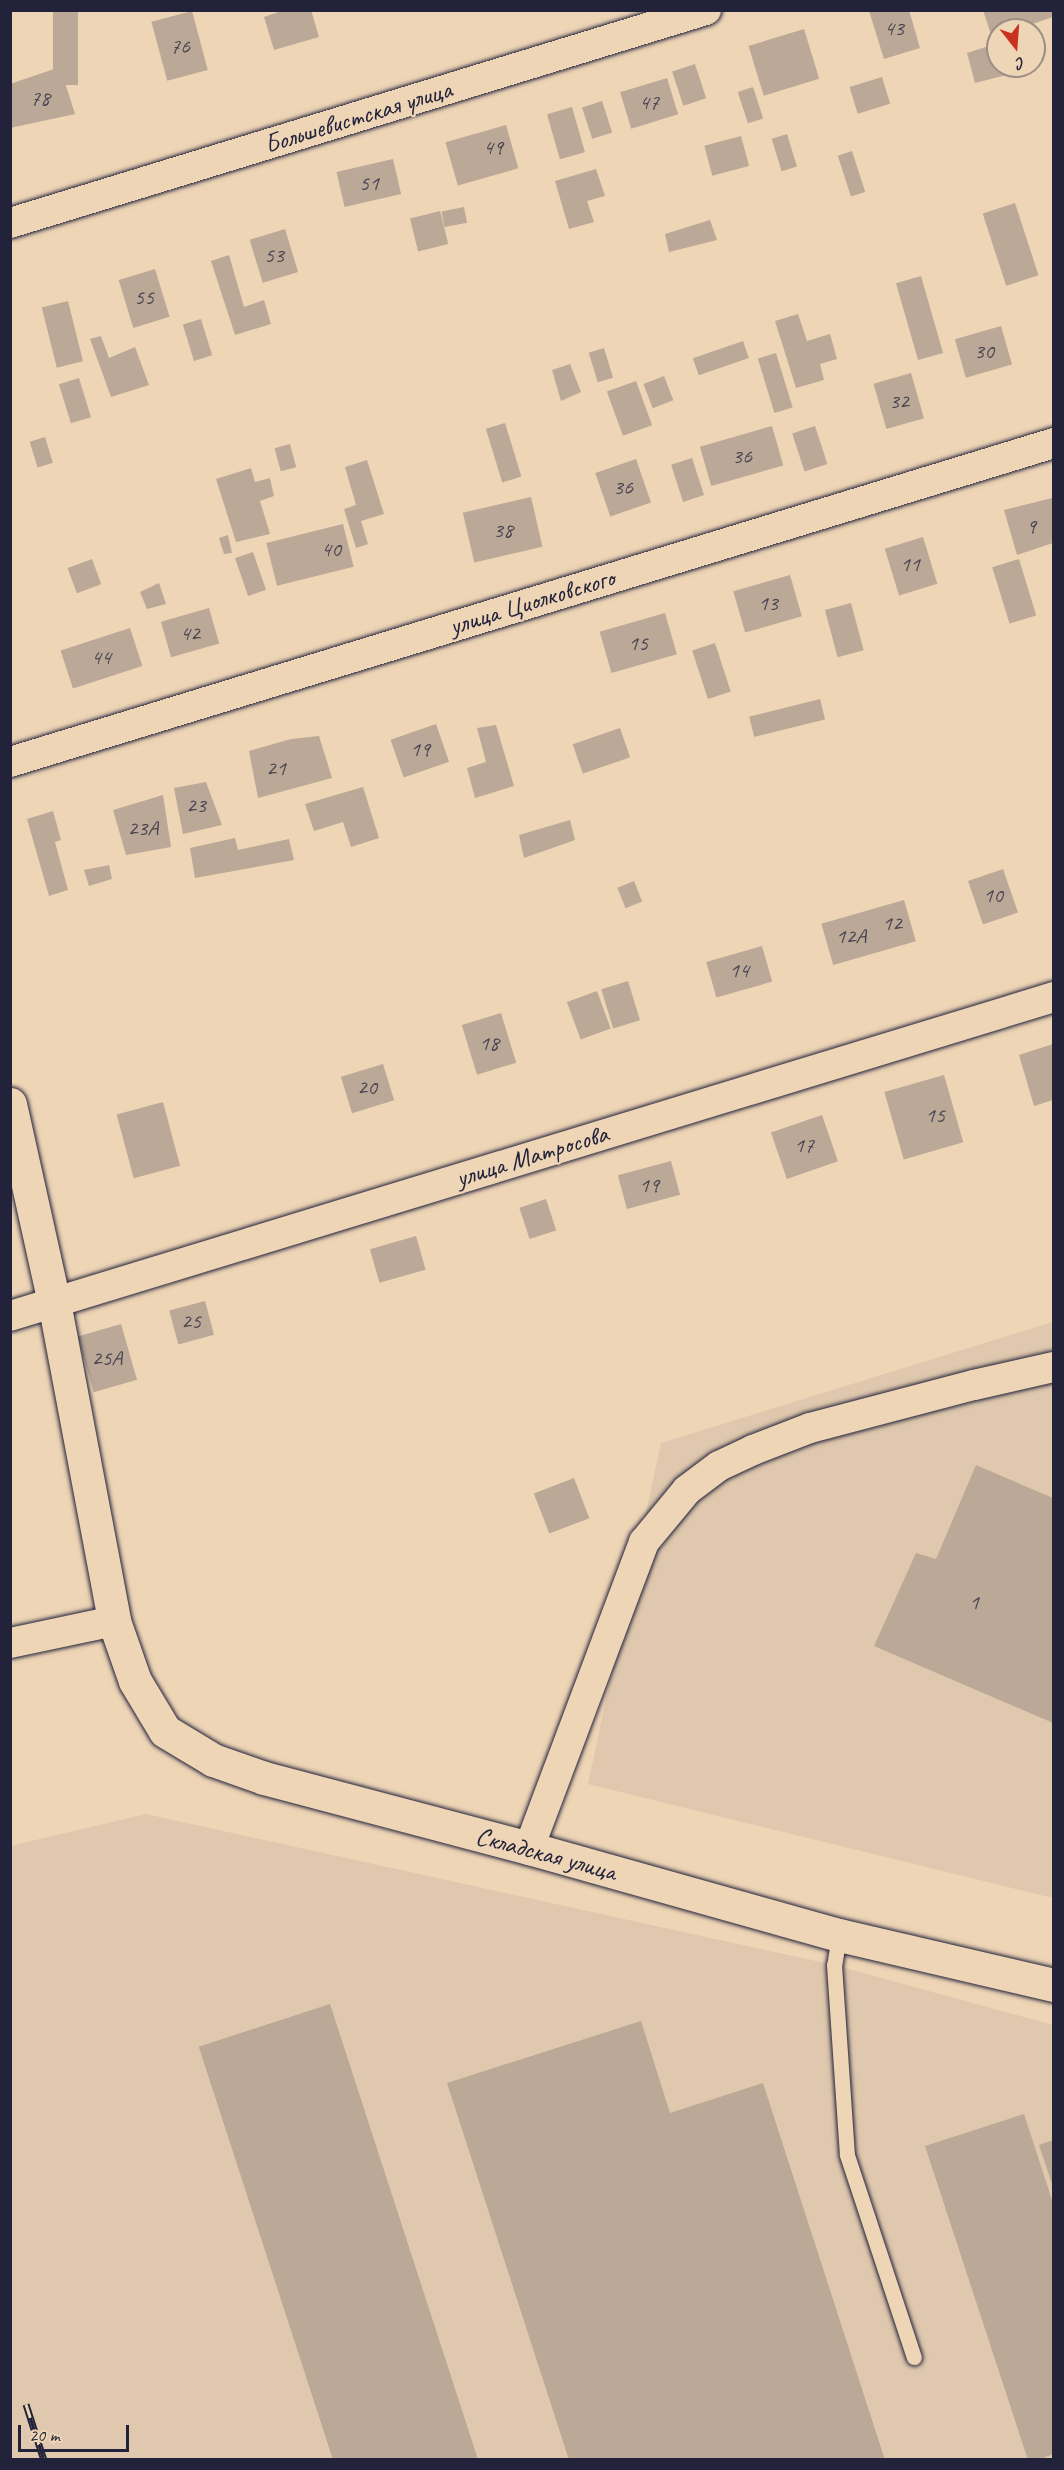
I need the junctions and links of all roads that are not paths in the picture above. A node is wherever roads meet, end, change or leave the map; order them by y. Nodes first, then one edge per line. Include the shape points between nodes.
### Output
1 (706, 10) edge
2 (10, 223) edge
3 (1053, 443) edge
4 (10, 762) edge
5 (1053, 997) edge
6 (10, 1104) edge
7 (54, 1302) junction
8 (10, 1316) edge
9 (1053, 1367) edge
10 (114, 1621) junction
11 (10, 1643) edge
12 (529, 1848) junction
13 (839, 1935) junction
14 (1053, 1984) edge
15 (914, 2357) dead end

1 - 2 street, Большевистская улица
3 - 4 street, улица Циолковского
5 - 7 street, улица Матросова
6 - 7 street, Складская улица
7 - 8 street, улица Матросова
7 - 10 street, Складская улица
9 - 12 street via 810,1428 719,1466 687,1490 644,1542
10 - 11 street
10 - 12 street, Складская улица via 135,1681 165,1731 213,1760 264,1778
12 - 13 street, Складская улица
13 - 14 street, Складская улица
13 - 15 lane via 834,1965 847,2155

